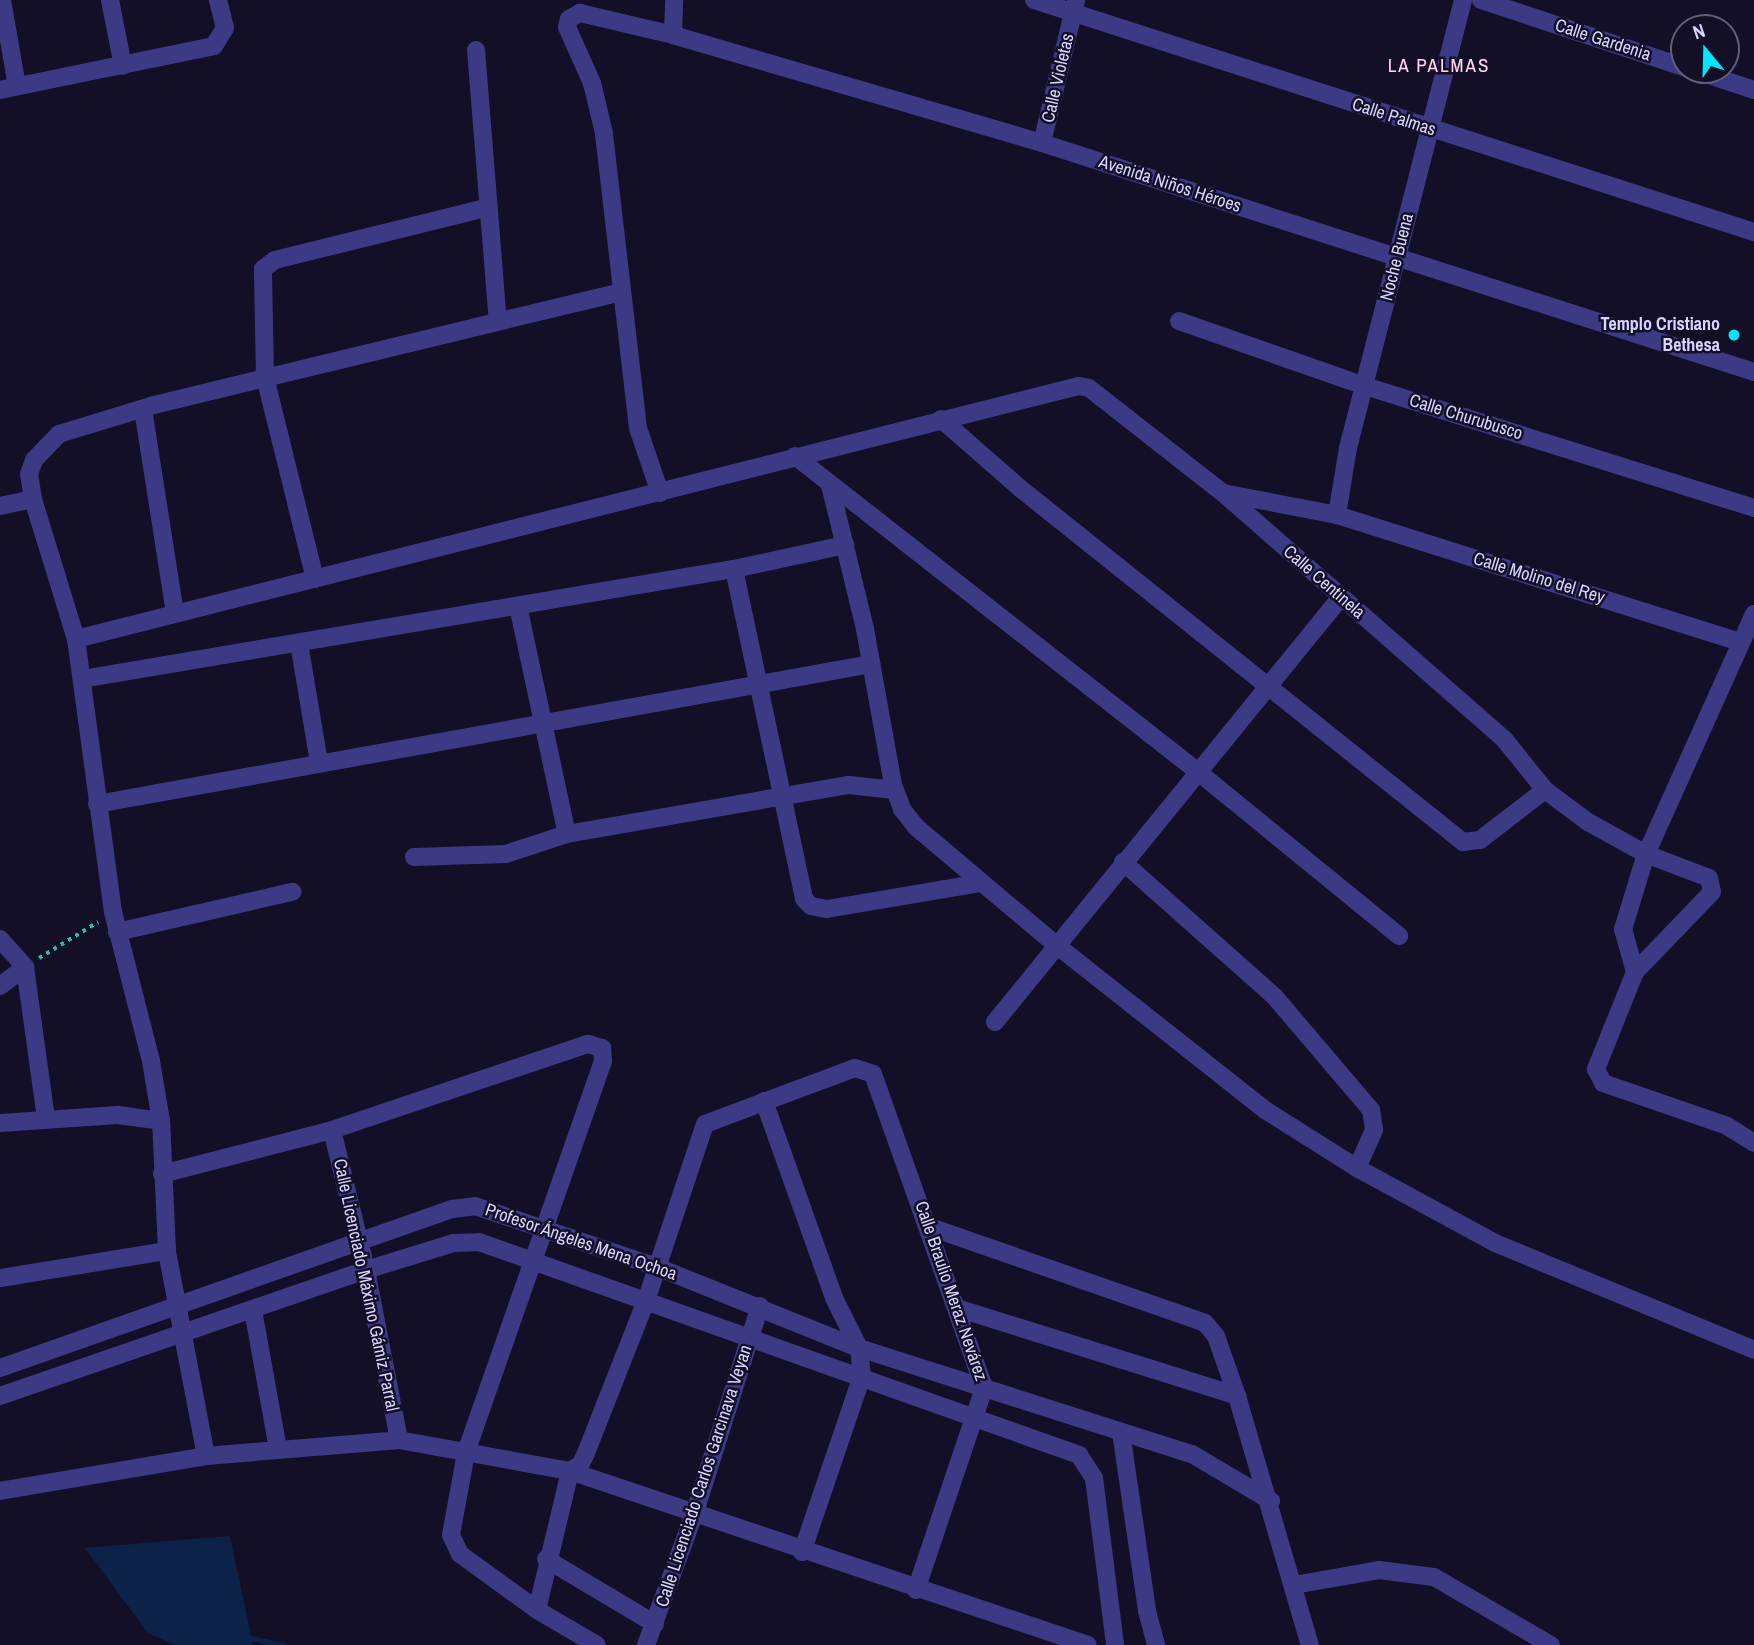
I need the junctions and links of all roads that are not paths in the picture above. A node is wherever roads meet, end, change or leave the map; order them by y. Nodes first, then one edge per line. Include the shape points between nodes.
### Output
1 (2, 0) edge
2 (110, 0) edge
3 (218, 0) edge
4 (674, 0) edge
5 (1034, 0) edge
6 (1463, 0) edge
7 (1481, 0) edge
8 (1074, 6) edge
9 (673, 34) junction
10 (476, 50) dead end
11 (1670, 62) edge
12 (122, 66) junction
13 (1736, 84) edge
14 (9, 88) edge
15 (1754, 90) edge
16 (1428, 128) junction
17 (1042, 143) junction
18 (489, 207) junction
19 (1754, 232) edge
20 (1397, 257) junction
21 (620, 292) junction
22 (498, 321) junction
23 (1179, 321) dead end
24 (1754, 372) edge
25 (265, 377) junction
26 (1365, 386) junction
27 (143, 409) junction
28 (941, 419) junction
29 (795, 456) junction
30 (830, 485) junction
31 (660, 493) junction
32 (1223, 493) junction
33 (33, 499) junction
34 (0, 506) edge
35 (1754, 508) edge
36 (1337, 515) junction
37 (845, 545) junction
38 (734, 569) junction
39 (315, 579) junction
40 (1341, 597) junction
41 (518, 606) junction
42 (174, 614) junction
43 (1754, 614) edge
44 (76, 639) junction
45 (1741, 642) junction
46 (299, 643) junction
47 (871, 664) junction
48 (82, 679) junction
49 (756, 685) junction
50 (1270, 685) junction
51 (541, 723) junction
52 (319, 763) junction
53 (1197, 771) junction
54 (895, 790) junction
55 (1545, 790) junction
56 (782, 795) junction
57 (97, 804) junction
58 (567, 834) junction
59 (1646, 853) junction
60 (414, 857) dead end
61 (1123, 862) junction
62 (981, 883) junction
63 (292, 892) dead end
64 (117, 932) junction
65 (1399, 936) dead end
66 (0, 939) edge
67 (1055, 944) junction
68 (25, 967) junction
69 (1635, 972) junction
70 (0, 986) edge
71 (995, 1022) dead end
72 (764, 1101) junction
73 (46, 1118) junction
74 (161, 1121) junction
75 (0, 1123) edge
76 (332, 1130) junction
77 (1754, 1143) edge
78 (1357, 1168) junction
79 (162, 1174) junction
80 (546, 1227) junction
81 (930, 1227) junction
82 (359, 1242) junction
83 (167, 1251) junction
84 (534, 1259) junction
85 (657, 1267) junction
86 (366, 1270) junction
87 (0, 1278) edge
88 (647, 1298) junction
89 (177, 1306) junction
90 (760, 1306) junction
91 (957, 1308) junction
92 (253, 1310) junction
93 (183, 1334) junction
94 (751, 1337) junction
95 (859, 1348) junction
96 (1754, 1350) edge
97 (0, 1368) edge
98 (862, 1376) junction
99 (984, 1388) junction
100 (0, 1396) edge
101 (1237, 1396) junction
102 (977, 1418) junction
103 (1121, 1433) junction
104 (399, 1440) junction
105 (278, 1449) junction
106 (466, 1453) junction
107 (206, 1456) junction
108 (570, 1471) junction
109 (0, 1490) edge
110 (1271, 1501) junction
111 (695, 1512) junction
112 (802, 1552) junction
113 (546, 1559) junction
114 (1294, 1585) junction
115 (916, 1590) junction
116 (537, 1610) junction
117 (1147, 1611) junction
118 (1115, 1616) junction
119 (654, 1623) junction
120 (597, 1645) edge
121 (646, 1645) edge
122 (1088, 1645) edge
123 (1115, 1645) edge
124 (1156, 1645) edge
125 (1310, 1645) edge
126 (1551, 1645) edge

1 - 14 street
2 - 12 street
3 - 12 street via 225,28 220,41
4 - 9 street
5 - 8 street, Calle Palmas
6 - 16 street, Noche Buena
7 - 11 street, Calle Gardenia
8 - 16 street, Calle Palmas
8 - 17 street, Calle Violetas
9 - 17 street, Avenida Niños Héroes
9 - 21 street, Avenida Niños Héroes via 580,13 569,19 567,27 592,83 604,133
10 - 18 street
12 - 14 street
13 - 15 street
16 - 19 street, Calle Palmas
16 - 20 street, Noche Buena
17 - 20 street, Avenida Niños Héroes
18 - 22 street
18 - 25 street via 275,260 263,269
20 - 24 street, Avenida Niños Héroes
20 - 26 street, Noche Buena
21 - 22 street
21 - 31 street via 638,428
22 - 25 street
23 - 26 street, Calle Churubusco
25 - 27 street
25 - 39 street
26 - 35 street, Calle Churubusco
26 - 36 street, Noche Buena
27 - 33 street via 59,434 44,445 29,474
27 - 42 street
28 - 29 street
28 - 32 street, Calle Centinela via 1066,387 1089,388
28 - 50 street via 1021,489
29 - 30 street
29 - 31 street
30 - 37 street
30 - 53 street
31 - 39 street
32 - 36 street, Calle Molino del Rey
32 - 40 street, Calle Centinela
33 - 34 street
33 - 44 street
36 - 45 street, Calle Molino del Rey
37 - 38 street
37 - 47 street
38 - 41 street
38 - 49 street
39 - 42 street
40 - 50 street
40 - 55 street, Calle Centinela via 1511,746
41 - 46 street
41 - 51 street
42 - 44 street
43 - 45 street
44 - 48 street
45 - 59 street
46 - 48 street
46 - 52 street
47 - 49 street
47 - 54 street
48 - 57 street
49 - 51 street
49 - 56 street
50 - 53 street
50 - 55 street via 1463,842 1480,841
51 - 52 street
51 - 58 street
52 - 57 street
53 - 61 street
53 - 65 street
54 - 56 street via 849,785
54 - 62 street via 909,819
55 - 59 street, Calle Centinela via 1588,822
56 - 58 street
56 - 62 street via 800,890 811,906 827,909
57 - 64 street
58 - 60 street via 506,854
59 - 69 street via 1623,929
59 - 69 street, Calle Centinela via 1709,878 1712,892
61 - 67 street
61 - 78 street via 1274,996 1371,1110 1374,1130
62 - 67 street
63 - 64 street
64 - 74 street via 151,1061
66 - 68 street
67 - 71 street
67 - 78 street via 1265,1110
68 - 70 street
68 - 73 street
69 - 77 street via 1605,1042 1598,1076 1603,1083 1727,1126
72 - 81 street, Calle Braulio Meraz Nevárez via 855,1068 873,1073
72 - 85 street via 712,1119 702,1131
72 - 95 street via 834,1298
73 - 74 street via 118,1115
73 - 75 street
74 - 79 street
76 - 79 street
76 - 80 street via 588,1044 599,1045 603,1061
76 - 82 street, Calle Licenciado Máximo Gámiz Parral
78 - 96 street via 1496,1243
79 - 83 street
80 - 82 street, Profesor Ángeles Mena Ochoa via 465,1206
80 - 84 street
80 - 85 street, Profesor Ángeles Mena Ochoa
81 - 91 street, Calle Braulio Meraz Nevárez
81 - 101 street via 1189,1314 1216,1336
82 - 86 street, Calle Licenciado Máximo Gámiz Parral
82 - 89 street, Profesor Ángeles Mena Ochoa
83 - 87 street
83 - 89 street
84 - 86 street, Profesor Ángeles Mena Ochoa via 471,1240
84 - 88 street, Profesor Ángeles Mena Ochoa
84 - 106 street
85 - 88 street
85 - 90 street, Profesor Ángeles Mena Ochoa
86 - 92 street, Profesor Ángeles Mena Ochoa
86 - 104 street, Calle Licenciado Máximo Gámiz Parral
88 - 94 street, Profesor Ángeles Mena Ochoa
88 - 108 street via 586,1453
89 - 93 street
89 - 97 street, Profesor Ángeles Mena Ochoa
90 - 94 street, Calle Licenciado Carlos Garcinava Veyan
90 - 95 street, Profesor Ángeles Mena Ochoa
91 - 99 street, Calle Braulio Meraz Nevárez
91 - 101 street
92 - 93 street, Profesor Ángeles Mena Ochoa
92 - 105 street
93 - 100 street, Profesor Ángeles Mena Ochoa
93 - 107 street
94 - 98 street, Profesor Ángeles Mena Ochoa
94 - 111 street, Calle Licenciado Carlos Garcinava Veyan
95 - 98 street
95 - 99 street, Profesor Ángeles Mena Ochoa
98 - 102 street, Profesor Ángeles Mena Ochoa
98 - 112 street
99 - 102 street, Calle Braulio Meraz Nevárez
99 - 103 street, Profesor Ángeles Mena Ochoa
101 - 110 street
102 - 115 street, Calle Braulio Meraz Nevárez
102 - 118 street, Profesor Ángeles Mena Ochoa via 1079,1455 1088,1465
103 - 110 street, Profesor Ángeles Mena Ochoa via 1192,1454
103 - 117 street
104 - 105 street
104 - 106 street
105 - 107 street
106 - 108 street
106 - 116 street via 451,1542 460,1554
107 - 109 street
108 - 111 street
108 - 113 street
110 - 114 street
111 - 112 street
111 - 119 street, Calle Licenciado Carlos Garcinava Veyan
112 - 115 street
113 - 116 street
113 - 119 street
114 - 125 street
114 - 126 street via 1378,1570 1434,1577
115 - 122 street
116 - 120 street
117 - 118 street
117 - 124 street
118 - 123 street
119 - 121 street, Calle Licenciado Carlos Garcinava Veyan

